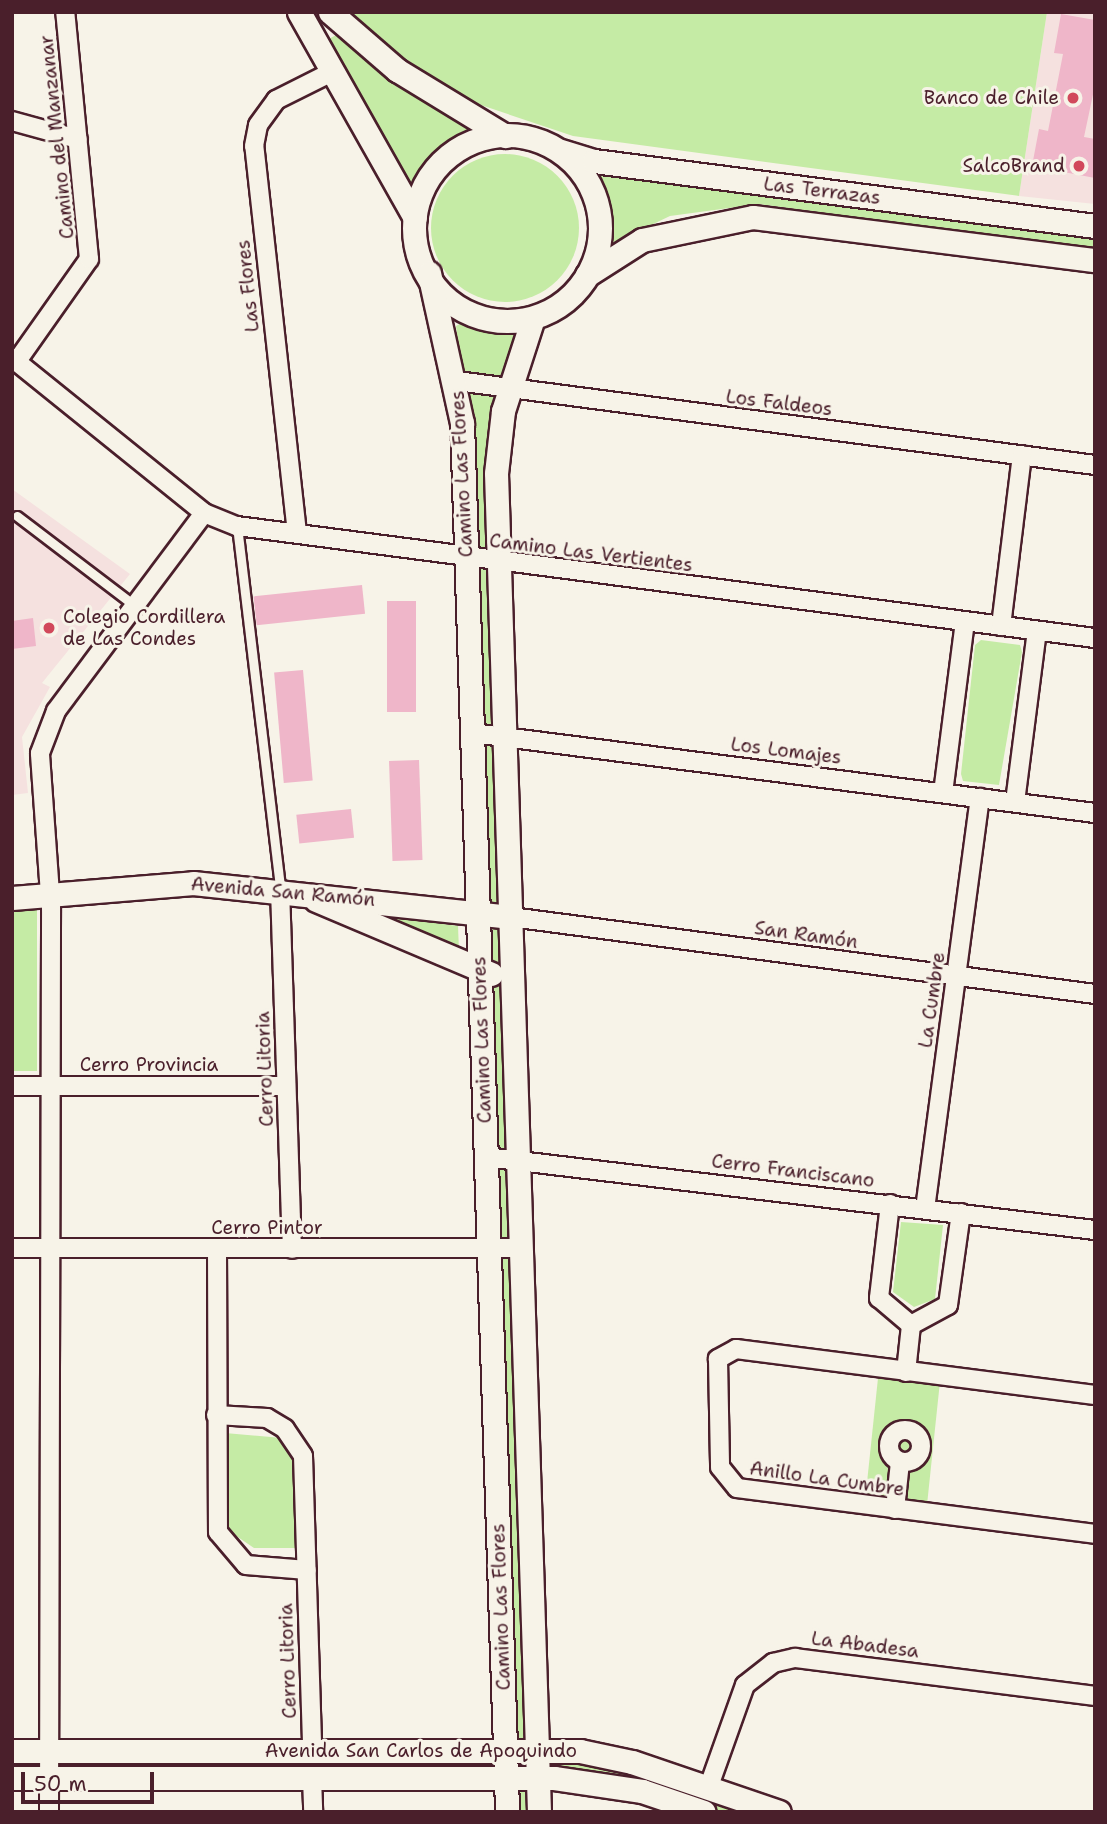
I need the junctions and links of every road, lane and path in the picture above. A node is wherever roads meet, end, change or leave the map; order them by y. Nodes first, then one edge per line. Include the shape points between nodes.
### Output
1 (65, 12) edge
2 (299, 12) edge
3 (330, 12) edge
4 (330, 73) junction
5 (12, 121) edge
6 (505, 136) junction
7 (78, 138) junction
8 (552, 148) junction
9 (881, 198) junction
10 (415, 218) junction
11 (1095, 226) edge
12 (876, 231) junction
13 (1095, 260) edge
14 (429, 273) junction
15 (587, 275) junction
16 (533, 318) junction
17 (15, 359) edge
18 (457, 381) junction
19 (510, 389) junction
20 (1022, 455) junction
21 (1095, 465) edge
22 (204, 513) junction
23 (17, 516) dead end
24 (237, 526) junction
25 (297, 533) junction
26 (467, 560) junction
27 (499, 562) junction
28 (135, 606) junction
29 (965, 622) junction
30 (1001, 626) junction
31 (1037, 631) junction
32 (1095, 638) edge
33 (473, 733) junction
34 (504, 736) junction
35 (943, 793) junction
36 (980, 798) junction
37 (1015, 802) junction
38 (1095, 813) edge
39 (287, 890) junction
40 (50, 895) junction
41 (12, 898) edge
42 (477, 913) junction
43 (511, 917) junction
44 (480, 970) junction
45 (956, 976) junction
46 (513, 981) junction
47 (1095, 994) edge
48 (12, 1086) edge
49 (49, 1086) junction
50 (286, 1086) junction
51 (486, 1157) junction
52 (518, 1157) junction
53 (890, 1204) junction
54 (925, 1209) junction
55 (961, 1213) junction
56 (1095, 1230) edge
57 (12, 1248) edge
58 (49, 1248) junction
59 (489, 1248) junction
60 (521, 1248) junction
61 (217, 1249) junction
62 (292, 1249) junction
63 (911, 1325) junction
64 (906, 1372) junction
65 (1095, 1395) edge
66 (216, 1415) junction
67 (900, 1462) dead end
68 (895, 1509) junction
69 (1095, 1534) edge
70 (307, 1570) junction
71 (1095, 1696) edge
72 (312, 1750) junction
73 (506, 1750) junction
74 (539, 1750) junction
75 (12, 1751) edge
76 (49, 1751) junction
77 (312, 1777) junction
78 (506, 1777) junction
79 (539, 1777) junction
80 (12, 1778) edge
81 (50, 1778) junction
82 (709, 1786) junction
83 (49, 1812) edge
84 (313, 1812) edge
85 (507, 1812) edge
86 (540, 1812) edge
87 (704, 1812) edge
88 (779, 1812) edge

1 - 7 street, Camino del Manzanar
2 - 4 street
3 - 6 street via 397,70
4 - 10 street
4 - 25 street, Las Flores via 276,100 258,125 254,146
5 - 7 street
6 - 8 street
6 - 10 street via 469,142 448,155 425,183
7 - 17 street, Camino del Manzanar via 89,258
8 - 9 street, Las Terrazas via 594,161
8 - 15 street via 583,176 595,202 598,245
9 - 11 street, Las Terrazas
9 - 12 street
10 - 14 street
12 - 13 street, Las Terrazas
12 - 15 street, Las Terrazas via 753,217 719,220 642,240
14 - 16 street via 450,302 481,318
14 - 18 street, Camino Las Flores
15 - 16 street via 570,297
16 - 19 street, Camino Las Flores
17 - 22 street, Camino Las Vertientes
18 - 19 street, Los Faldeos
18 - 26 street, Camino Las Flores
19 - 20 street, Los Faldeos
19 - 27 street, Camino Las Flores via 496,453
20 - 21 street, Los Faldeos
20 - 30 street
22 - 24 street, Camino Las Vertientes
22 - 28 street
23 - 28 lane
24 - 25 street, Camino Las Vertientes
24 - 39 lane
25 - 26 street, Camino Las Vertientes
26 - 27 street, Camino Las Vertientes
26 - 33 street, Camino Las Flores
27 - 29 street, Camino Las Vertientes
27 - 34 street, Camino Las Flores
28 - 40 street via 42,738
29 - 30 street, Camino Las Vertientes
29 - 35 street
30 - 31 street, Camino Las Vertientes
31 - 32 street, Camino Las Vertientes
31 - 37 street
33 - 34 street, Los Lomajes
33 - 42 street, Camino Las Flores
34 - 35 street, Los Lomajes
34 - 43 street, Camino Las Flores
35 - 36 street, Los Lomajes
36 - 37 street, Los Lomajes
36 - 45 street, La Cumbre
37 - 38 street, Los Lomajes
39 - 40 street, Avenida San Ramón via 193,883
39 - 42 street, Avenida San Ramón
39 - 44 street
39 - 50 street, Cerro Litoria
40 - 41 street, Avenida San Ramón
40 - 49 street
42 - 43 street, Avenida San Ramón
42 - 44 street, Camino Las Flores
43 - 45 street, San Ramón
43 - 46 street, Camino Las Flores
44 - 46 street
44 - 51 street, Camino Las Flores
45 - 47 street, San Ramón
45 - 54 street, La Cumbre
46 - 52 street, Camino Las Flores
48 - 49 street, Cerro Provincia
49 - 50 street, Cerro Provincia
49 - 58 street
50 - 62 street, Cerro Litoria
51 - 52 street, Cerro Franciscano
51 - 59 street, Camino Las Flores
52 - 53 street, Cerro Franciscano
52 - 60 street, Camino Las Flores
53 - 54 street, Cerro Franciscano
53 - 63 street via 879,1298
54 - 55 street, Cerro Franciscano
55 - 56 street, Cerro Franciscano
55 - 63 street via 948,1306
57 - 58 street, Cerro Pintor
58 - 61 street, Cerro Pintor
58 - 76 street
59 - 60 street, Cerro Pintor
59 - 62 street, Cerro Pintor
59 - 73 street, Camino Las Flores
60 - 74 street, Camino Las Flores
61 - 62 street, Cerro Pintor
61 - 66 street
63 - 64 street
64 - 65 street, Anillo La Cumbre
64 - 68 street, Anillo La Cumbre via 736,1349 718,1359 720,1467 731,1485
66 - 70 street, Cerro Litoria via 267,1418 298,1445 305,1469
66 - 70 street via 215,1513 222,1542 257,1568
67 - 68 street
68 - 69 street, Anillo La Cumbre
70 - 72 street, Cerro Litoria
71 - 82 street, La Abadesa via 795,1658 773,1663 745,1685
72 - 73 street, Avenida San Carlos de Apoquindo
72 - 76 street, Avenida San Carlos de Apoquindo
73 - 74 street, Avenida San Carlos de Apoquindo
73 - 78 street, Camino Las Flores
74 - 79 street, Camino Las Flores
74 - 82 street, Avenida San Carlos de Apoquindo via 615,1757
75 - 76 street, Avenida San Carlos de Apoquindo
76 - 81 street
77 - 78 street, Avenida San Carlos de Apoquindo
77 - 81 street, Avenida San Carlos de Apoquindo
77 - 84 street
78 - 79 street, Avenida San Carlos de Apoquindo
78 - 85 street, Camino Las Flores
79 - 86 street, Camino Las Flores
79 - 87 street, Avenida San Carlos de Apoquindo via 623,1787
80 - 81 street, Avenida San Carlos de Apoquindo
81 - 83 street
82 - 88 street, Avenida San Carlos de Apoquindo

